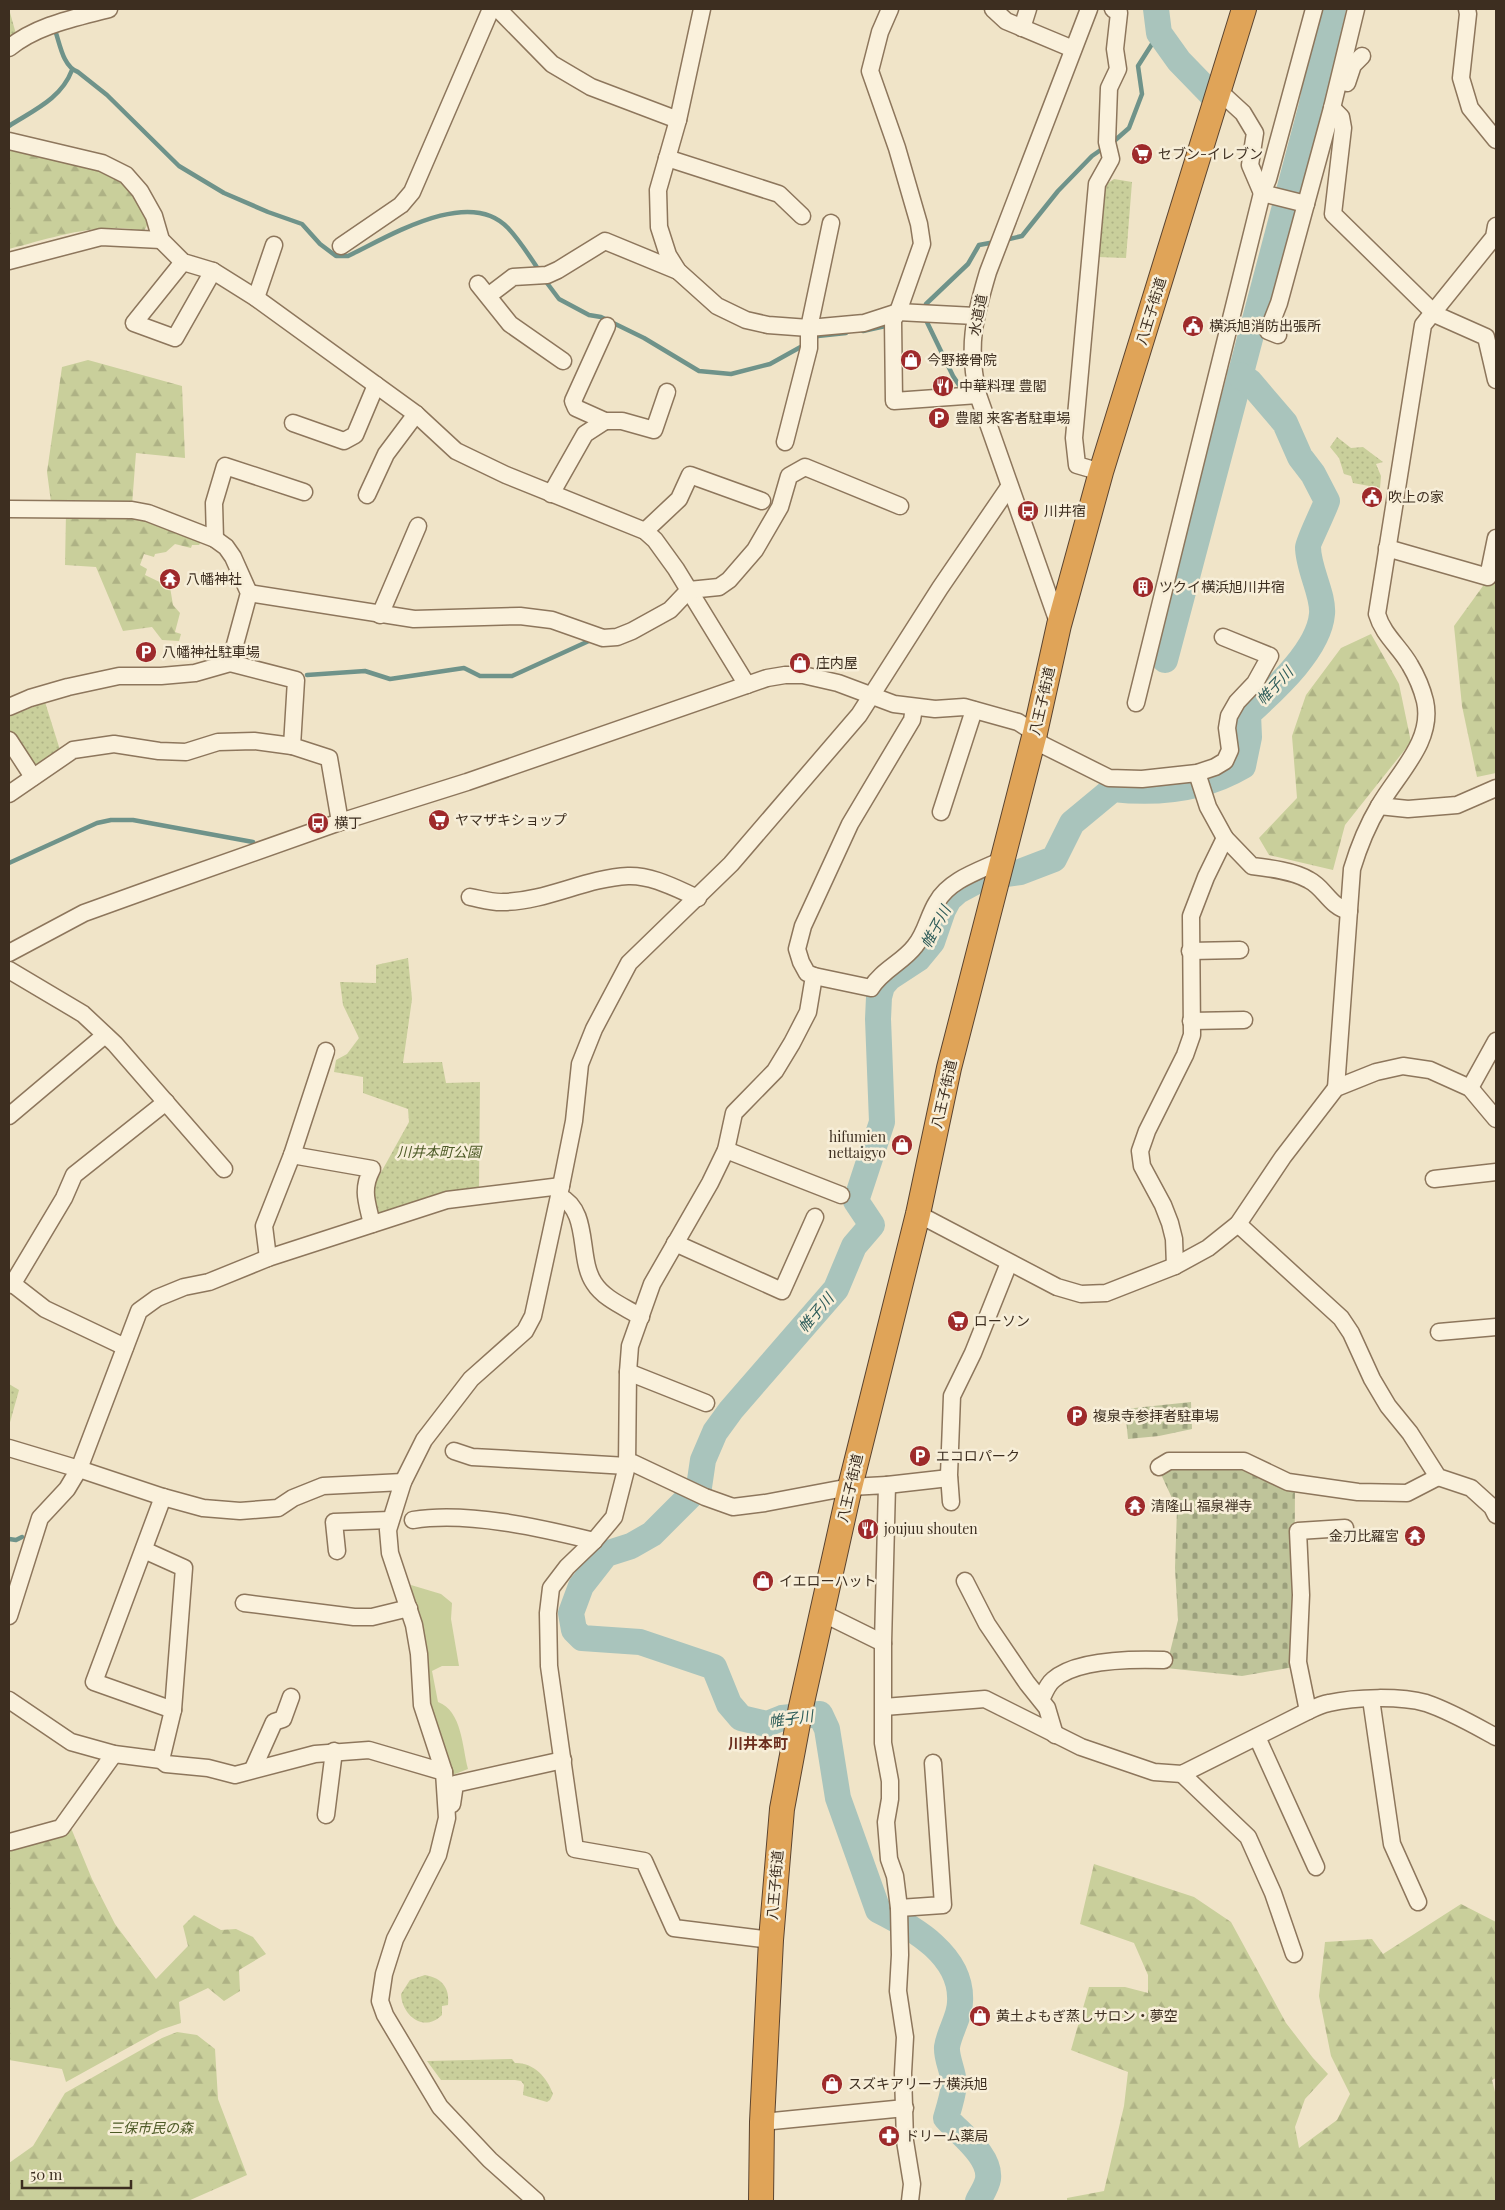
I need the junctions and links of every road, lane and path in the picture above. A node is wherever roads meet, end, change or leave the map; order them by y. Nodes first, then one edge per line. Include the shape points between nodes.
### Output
1 (110, 9) edge
2 (491, 9) edge
3 (498, 9) edge
4 (702, 9) edge
5 (890, 9) edge
6 (993, 9) edge
7 (1028, 9) edge
8 (1089, 9) edge
9 (1113, 9) edge
10 (1244, 9) edge
11 (1314, 9) edge
12 (1356, 9) edge
13 (1467, 9) edge
14 (1022, 28) junction
15 (9, 48) edge
16 (1073, 49) junction
17 (1362, 56) dead end
18 (1219, 91) junction
19 (1333, 105) junction
20 (678, 120) junction
21 (1496, 140) edge
22 (9, 141) edge
23 (667, 158) junction
24 (1267, 195) junction
25 (1303, 203) junction
26 (802, 216) dead end
27 (831, 223) dead end
28 (1496, 226) edge
29 (161, 240) junction
30 (274, 245) dead end
31 (341, 246) dead end
32 (9, 260) edge
33 (183, 262) junction
34 (213, 270) junction
35 (678, 271) junction
36 (256, 298) junction
37 (898, 312) junction
38 (1432, 313) junction
39 (975, 316) junction
40 (608, 326) dead end
41 (809, 328) junction
42 (1278, 335) dead end
43 (563, 361) dead end
44 (1496, 380) edge
45 (376, 385) junction
46 (667, 392) dead end
47 (978, 396) junction
48 (416, 414) junction
49 (605, 421) junction
50 (293, 422) dead end
51 (785, 442) dead end
52 (1101, 472) junction
53 (1009, 487) junction
54 (304, 492) dead end
55 (551, 494) junction
56 (367, 495) dead end
57 (762, 501) dead end
58 (900, 506) dead end
59 (9, 509) edge
60 (418, 526) dead end
61 (645, 531) junction
62 (1496, 538) edge
63 (216, 539) junction
64 (1387, 548) junction
65 (689, 590) junction
66 (249, 593) junction
67 (380, 615) junction
68 (1059, 625) junction
69 (1223, 637) dead end
70 (230, 663) junction
71 (747, 686) junction
72 (873, 696) junction
73 (1136, 703) dead end
74 (9, 707) edge
75 (914, 708) junction
76 (974, 710) junction
77 (1035, 733) junction
78 (9, 740) edge
79 (292, 746) junction
80 (33, 777) junction
81 (1200, 782) junction
82 (1496, 788) edge
83 (9, 794) edge
84 (1379, 806) junction
85 (941, 812) dead end
86 (340, 822) junction
87 (1225, 838) junction
88 (999, 872) junction
89 (470, 897) dead end
90 (698, 898) junction
91 (1349, 911) junction
92 (1240, 950) dead end
93 (1190, 951) junction
94 (9, 953) edge
95 (9, 970) edge
96 (814, 976) junction
97 (1244, 1020) dead end
98 (1191, 1021) junction
99 (105, 1035) junction
100 (1496, 1041) edge
101 (326, 1051) dead end
102 (1336, 1088) junction
103 (1470, 1088) junction
104 (166, 1102) junction
105 (9, 1116) edge
106 (1496, 1119) edge
107 (726, 1150) junction
108 (292, 1155) junction
109 (224, 1169) dead end
110 (1496, 1172) edge
111 (1434, 1179) dead end
112 (560, 1191) junction
113 (841, 1195) dead end
114 (918, 1214) junction
115 (815, 1217) dead end
116 (372, 1224) junction
117 (1238, 1224) junction
118 (675, 1244) junction
119 (268, 1258) junction
120 (1009, 1263) junction
121 (1175, 1266) junction
122 (10, 1283) edge
123 (641, 1317) junction
124 (1496, 1327) edge
125 (1439, 1332) dead end
126 (125, 1347) junction
127 (628, 1372) junction
128 (706, 1403) dead end
129 (9, 1448) edge
130 (454, 1451) dead end
131 (627, 1466) junction
132 (1159, 1467) dead end
133 (79, 1469) junction
134 (950, 1476) junction
135 (1438, 1477) junction
136 (403, 1482) junction
137 (887, 1485) junction
138 (850, 1487) junction
139 (163, 1497) junction
140 (951, 1502) dead end
141 (1496, 1515) edge
142 (390, 1520) junction
143 (413, 1520) dead end
144 (1345, 1528) dead end
145 (594, 1541) junction
146 (144, 1550) junction
147 (337, 1551) dead end
148 (965, 1580) dead end
149 (244, 1603) dead end
150 (409, 1608) junction
151 (822, 1613) junction
152 (9, 1616) edge
153 (883, 1644) junction
154 (1164, 1660) dead end
155 (291, 1697) dead end
156 (1372, 1699) junction
157 (9, 1700) edge
158 (1041, 1700) junction
159 (884, 1707) junction
160 (173, 1710) junction
161 (1308, 1711) junction
162 (1055, 1735) junction
163 (1257, 1737) junction
164 (1496, 1737) edge
165 (334, 1751) junction
166 (114, 1754) junction
167 (162, 1760) junction
168 (562, 1760) junction
169 (933, 1763) dead end
170 (253, 1769) junction
171 (444, 1772) junction
172 (1182, 1774) junction
173 (447, 1809) junction
174 (326, 1815) dead end
175 (10, 1842) dead end
176 (1316, 1867) dead end
177 (1418, 1902) dead end
178 (899, 1908) junction
179 (771, 1940) junction
180 (1294, 1954) dead end
181 (905, 2108) junction
182 (762, 2122) junction
183 (536, 2201) edge
184 (761, 2201) edge
185 (910, 2201) edge

1 - 15 street via 51,25 20,39
2 - 31 street via 412,192 401,205
3 - 20 street via 552,64 591,87
4 - 20 street
5 - 37 street via 870,71 897,148 922,244
6 - 14 street via 1006,21
7 - 14 street
8 - 16 street, 水道道
9 - 52 street via 1119,13 1118,70 1109,88 1107,142 1111,159 1097,184 1074,438 1077,465
10 - 18 highway, 八王子街道
11 - 24 street via 1268,178
12 - 19 street
13 - 21 street via 1460,78 1470,108
14 - 16 street
16 - 39 street, 水道道 via 988,272
17 - 19 street via 1353,65 1342,98
18 - 24 street via 1243,113 1255,133 1250,165
18 - 52 highway, 八王子街道
19 - 25 street
19 - 38 street via 1343,128 1333,214
20 - 23 street
22 - 29 street via 102,163 126,175 140,191
23 - 26 street via 778,194
23 - 35 street via 658,190 659,227
24 - 25 street
24 - 73 street
25 - 42 street via 1279,303 1268,331
27 - 41 street
28 - 38 street via 1494,237
29 - 32 street via 102,237
29 - 33 street
30 - 36 street
33 - 34 street
33 - 34 street via 134,323 175,338
34 - 36 street
35 - 41 street via 717,306 746,320
35 - 43 street via 605,241 558,270 513,277 483,290 510,324
36 - 45 street
37 - 39 street
37 - 41 street via 864,323
37 - 47 street via 893,320 894,401
38 - 44 street via 1486,338
38 - 64 street via 1423,325
39 - 47 street, 水道道 via 972,358
40 - 49 street via 574,401 576,408
41 - 51 street via 809,348
45 - 48 street
45 - 50 street via 355,434 344,441
46 - 49 street via 654,430 622,421
47 - 53 street, 水道道
48 - 55 street via 456,451
48 - 56 street via 386,454
49 - 55 street via 585,434
52 - 68 highway, 八王子街道
53 - 68 street, 水道道
53 - 72 street via 940,588
54 - 63 street via 225,466 214,502
55 - 61 street
57 - 61 street via 690,475 679,499
58 - 65 street via 805,467 789,476 780,507 755,550 728,580 719,587
59 - 63 street via 132,510
60 - 67 street
61 - 65 street via 655,540
62 - 64 street via 1488,577
63 - 66 street via 233,557
64 - 84 street via 1377,614 1381,626 1410,665 1425,701 1426,720 1421,741
65 - 67 street via 670,610 616,637 603,638 552,620 520,616 414,619
65 - 71 street
66 - 67 street
66 - 70 street
68 - 77 highway, 八王子街道
69 - 81 street via 1270,656 1230,716 1227,728 1230,750 1225,761
70 - 74 street via 195,673 119,676 68,687
70 - 79 street via 296,680
71 - 72 street via 767,678 803,675
71 - 86 street
72 - 75 street
72 - 90 street via 731,864
75 - 76 street via 964,707
75 - 96 street via 912,720 850,824 803,926 797,949 807,973
76 - 77 street via 1018,722
76 - 85 street
77 - 81 street via 1041,744 1109,778
77 - 88 highway, 八王子街道
78 - 80 street
79 - 80 street via 254,741 218,742 186,752 114,744 73,750
79 - 86 street via 329,758
80 - 83 street
81 - 87 street via 1208,807
82 - 84 street via 1456,805 1408,809
84 - 91 street via 1360,842 1352,869
86 - 94 street via 84,913
87 - 91 street via 1252,866 1272,868 1310,880 1339,909
87 - 93 street via 1191,916
88 - 96 street via 953,884 937,901 914,948 871,988
88 - 114 highway, 八王子街道 via 949,1068
89 - 90 street via 502,902 526,900 583,883 630,876 660,882
90 - 112 street via 630,963 594,1028 580,1064 574,1121
91 - 102 street
92 - 93 street
93 - 98 street
95 - 99 street via 83,1014
96 - 107 street via 808,1012 776,1071 734,1113
97 - 98 street
98 - 121 street via 1192,1034 1185,1054 1140,1152 1142,1166 1170,1223
99 - 104 street
99 - 105 street
100 - 103 street
101 - 108 street
102 - 103 street via 1376,1072 1404,1066 1430,1070
102 - 117 street via 1283,1157
103 - 106 street
104 - 109 street
104 - 122 street via 74,1175 64,1198
107 - 113 street
107 - 118 street
108 - 116 street via 372,1169 364,1191
108 - 119 street via 264,1226
110 - 111 street
112 - 116 street via 447,1200
112 - 123 street via 584,1236 586,1267 594,1283 604,1295
112 - 136 street via 533,1316 524,1331 472,1380 424,1440
114 - 120 street
114 - 138 highway, 八王子街道
115 - 118 street via 782,1291
116 - 119 street
117 - 121 street via 1208,1248
117 - 135 street via 1341,1318 1388,1406
118 - 123 street via 652,1284
119 - 126 street via 209,1282 184,1287 157,1298 139,1311
120 - 121 street via 1057,1287 1081,1294 1106,1293
120 - 134 street via 952,1396
122 - 126 street via 45,1309
123 - 127 street via 630,1346
124 - 125 street
126 - 133 street
127 - 128 street
127 - 131 street
129 - 133 street
130 - 131 street via 472,1456
131 - 138 street via 633,1463 733,1507
131 - 145 street via 614,1516
132 - 135 street via 1169,1461 1244,1461 1288,1482 1358,1492 1406,1493
133 - 139 street
133 - 152 street via 67,1489 40,1518
134 - 137 street
134 - 140 street
135 - 141 street via 1471,1488 1492,1507
136 - 139 street via 323,1486 278,1508 259,1510 203,1508
136 - 142 street
137 - 138 street
137 - 153 street
138 - 151 highway, 八王子街道
139 - 146 street
142 - 147 street via 334,1522
142 - 150 street via 390,1553
143 - 145 street via 446,1517 532,1526
144 - 161 street via 1298,1531 1301,1595 1298,1662
145 - 168 street via 566,1567 551,1588 549,1666
146 - 160 street via 184,1568
146 - 160 street via 94,1682
148 - 158 street via 987,1624
149 - 150 street via 354,1617 372,1617
150 - 171 street via 419,1654 422,1705
151 - 153 street
151 - 179 highway, 八王子街道 via 782,1809
153 - 159 street
154 - 158 street via 1128,1659 1096,1663 1064,1673 1052,1680
155 - 170 street via 283,1719 274,1722
156 - 161 street via 1328,1703
156 - 164 street via 1425,1703
156 - 177 street via 1392,1844
157 - 166 street via 71,1742
158 - 162 street via 1047,1708
159 - 162 street via 985,1699
159 - 178 street via 884,1743 890,1782 886,1822 889,1859
160 - 167 street
161 - 163 street
162 - 172 street via 1127,1764 1154,1772
163 - 172 street
163 - 176 street
165 - 170 street
165 - 171 street via 369,1750
165 - 174 street
166 - 167 street
166 - 175 street via 61,1828
167 - 170 street via 166,1764 208,1768 235,1775
168 - 173 street via 455,1784 451,1806
168 - 179 street via 575,1849 644,1861 674,1928
169 - 178 street via 943,1905
171 - 173 street
172 - 180 street via 1248,1837 1273,1893
173 - 183 street via 438,1855 395,1939 380,2001 385,2015 440,2107 490,2160
178 - 181 street via 898,1991 904,2037
179 - 182 highway, 八王子街道
181 - 182 street
181 - 185 street via 905,2141 912,2184
182 - 184 highway, 八王子街道

